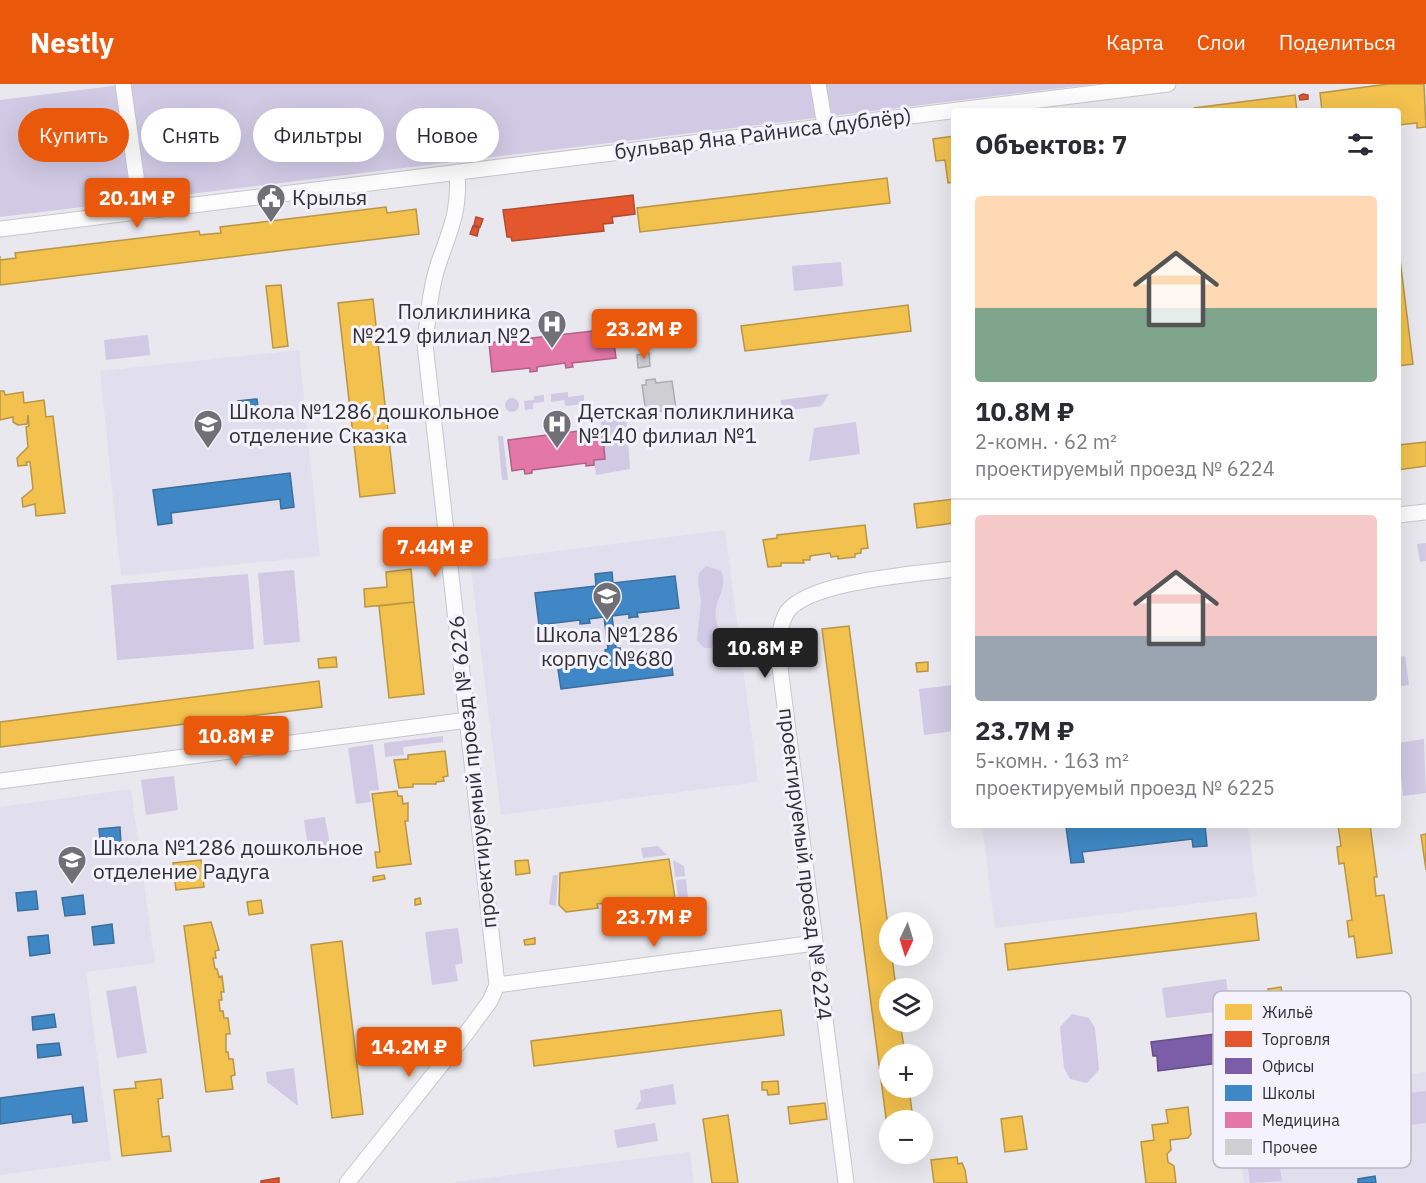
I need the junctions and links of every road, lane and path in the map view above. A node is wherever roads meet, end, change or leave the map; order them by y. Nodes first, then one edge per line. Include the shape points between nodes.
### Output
1 (123, 84) edge
2 (818, 84) edge
3 (1168, 84) edge
4 (972, 108) edge
5 (951, 111) edge
6 (825, 126) junction
7 (457, 172) junction
8 (141, 211) junction
9 (0, 229) edge
10 (1426, 512) edge
11 (1401, 515) edge
12 (951, 570) edge
13 (468, 720) junction
14 (0, 781) edge
15 (815, 943) junction
16 (496, 985) junction
17 (347, 1183) edge
18 (846, 1183) edge

1 - 8 street
2 - 6 street
3 - 4 street, бульвар Яна Райниса (дублёр)
5 - 6 street, бульвар Яна Райниса (дублёр)
6 - 7 street, бульвар Яна Райниса (дублёр)
7 - 8 street, бульвар Яна Райниса (дублёр)
7 - 13 street, проектируемый проезд № 6226 via 456,215 434,281 425,344
8 - 9 street, бульвар Яна Райниса (дублёр)
10 - 11 street
12 - 15 street, проектируемый проезд № 6224 via 827,588 788,611 780,631 778,652
13 - 14 street
13 - 16 street, проектируемый проезд № 6226
15 - 16 street
15 - 18 street, проектируемый проезд № 6224
16 - 17 street via 495,993 465,1035

